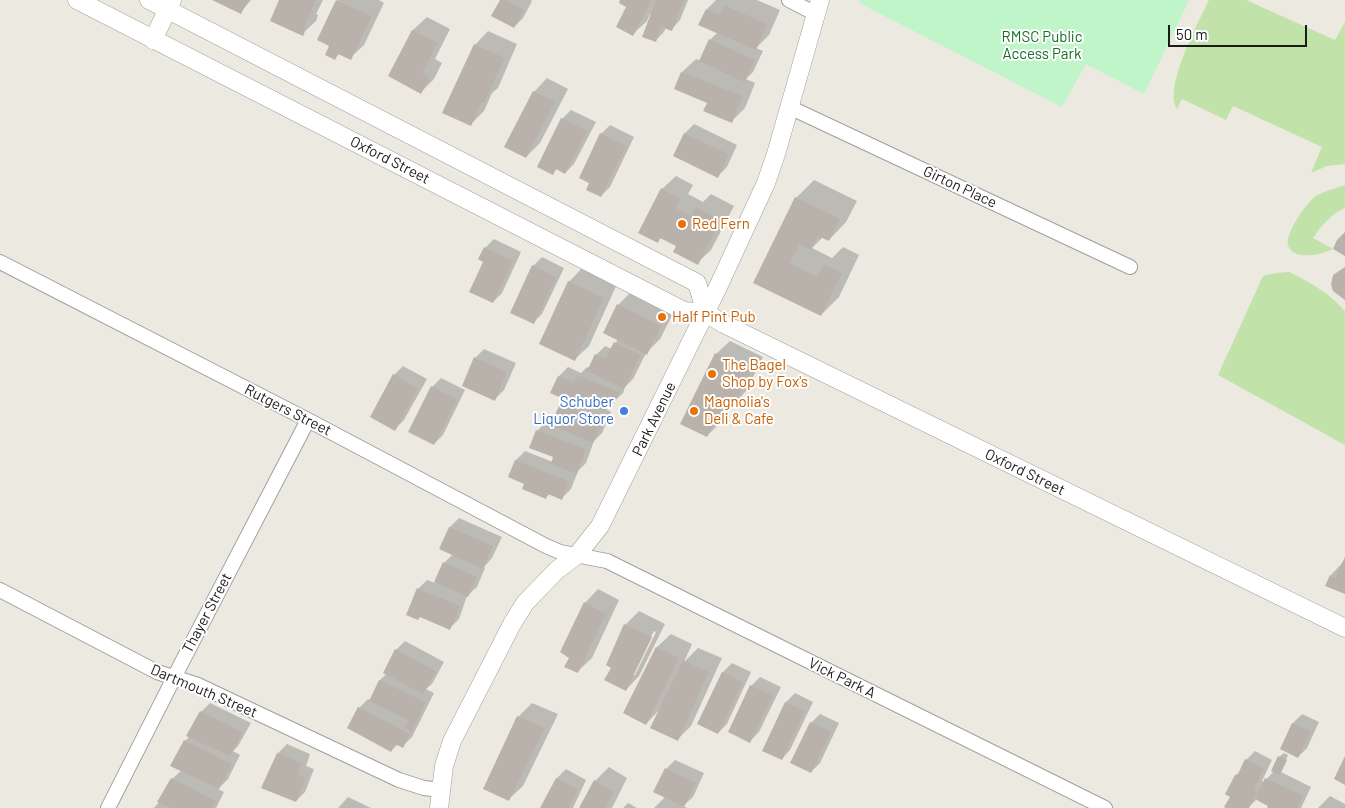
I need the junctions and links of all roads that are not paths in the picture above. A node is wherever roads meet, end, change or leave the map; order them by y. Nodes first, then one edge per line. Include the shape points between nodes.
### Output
1 (77, 0) edge
2 (149, 0) edge
3 (789, 0) edge
4 (170, 5) edge
5 (818, 7) edge
6 (154, 40) junction
7 (789, 107) junction
8 (0, 262) edge
9 (1130, 267) dead end
10 (706, 313) junction
11 (308, 420) junction
12 (577, 556) junction
13 (0, 590) edge
14 (1345, 628) edge
15 (174, 678) junction
16 (440, 790) junction
17 (108, 808) edge
18 (440, 808) edge
19 (1104, 808) edge

1 - 6 street, Oxford Street
2 - 4 street, Oxford Street
3 - 5 street
4 - 6 street
4 - 10 street, Oxford Street via 697,284
5 - 7 street, Park Avenue
6 - 10 street, Oxford Street via 684,311
7 - 9 street, Girton Place
7 - 10 street, Park Avenue via 766,183
8 - 11 street, Rutgers Street
10 - 12 street, Park Avenue via 610,509
10 - 14 street, Oxford Street
11 - 12 street, Rutgers Street via 546,546
11 - 15 street, Thayer Street
12 - 16 street, Park Avenue via 542,584 512,624 458,728
12 - 19 street, Vick Park A via 607,561
13 - 15 street, Dartmouth Street
15 - 16 street, Dartmouth Street via 198,685 399,780
15 - 17 street, Thayer Street
16 - 18 street, Park Avenue

